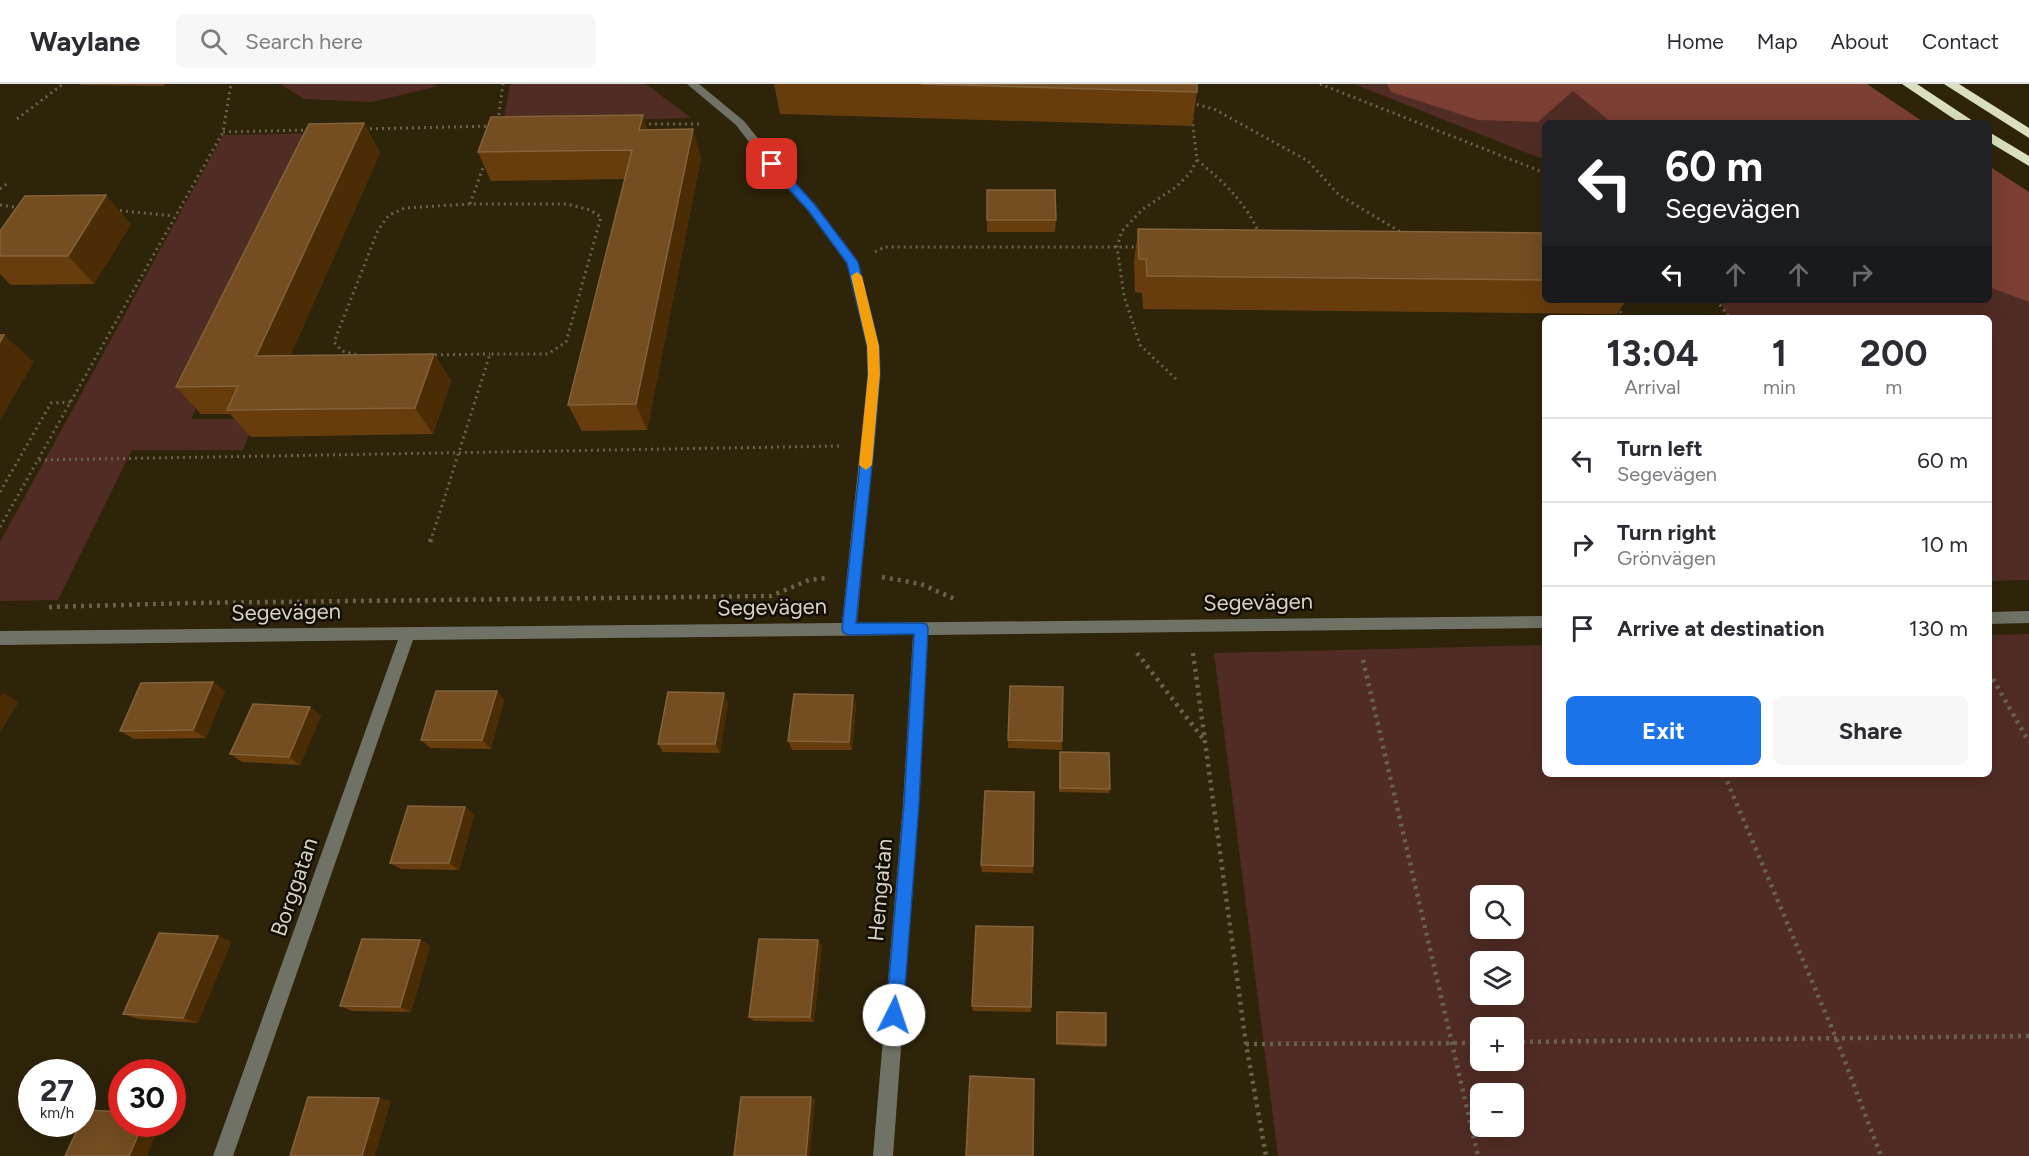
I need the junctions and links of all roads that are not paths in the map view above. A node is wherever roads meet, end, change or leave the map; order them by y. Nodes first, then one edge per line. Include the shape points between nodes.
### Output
1 (692, 84) edge
2 (1908, 84) edge
3 (1950, 84) edge
4 (1964, 120) edge
5 (2029, 134) edge
6 (1992, 138) edge
7 (2029, 162) edge
8 (2029, 617) edge
9 (1992, 618) edge
10 (1542, 622) edge
11 (921, 628) junction
12 (849, 629) junction
13 (408, 633) junction
14 (0, 638) edge
15 (224, 1156) edge
16 (883, 1156) edge

1 - 12 street via 740,123 853,262 873,346 874,374
2 - 4 highway
3 - 5 highway
6 - 7 highway
8 - 9 street
10 - 11 street, Segevägen
11 - 12 street, Segevägen
11 - 16 street, Hemgatan
12 - 13 street, Segevägen
13 - 14 street, Segevägen
13 - 15 street, Borggatan

